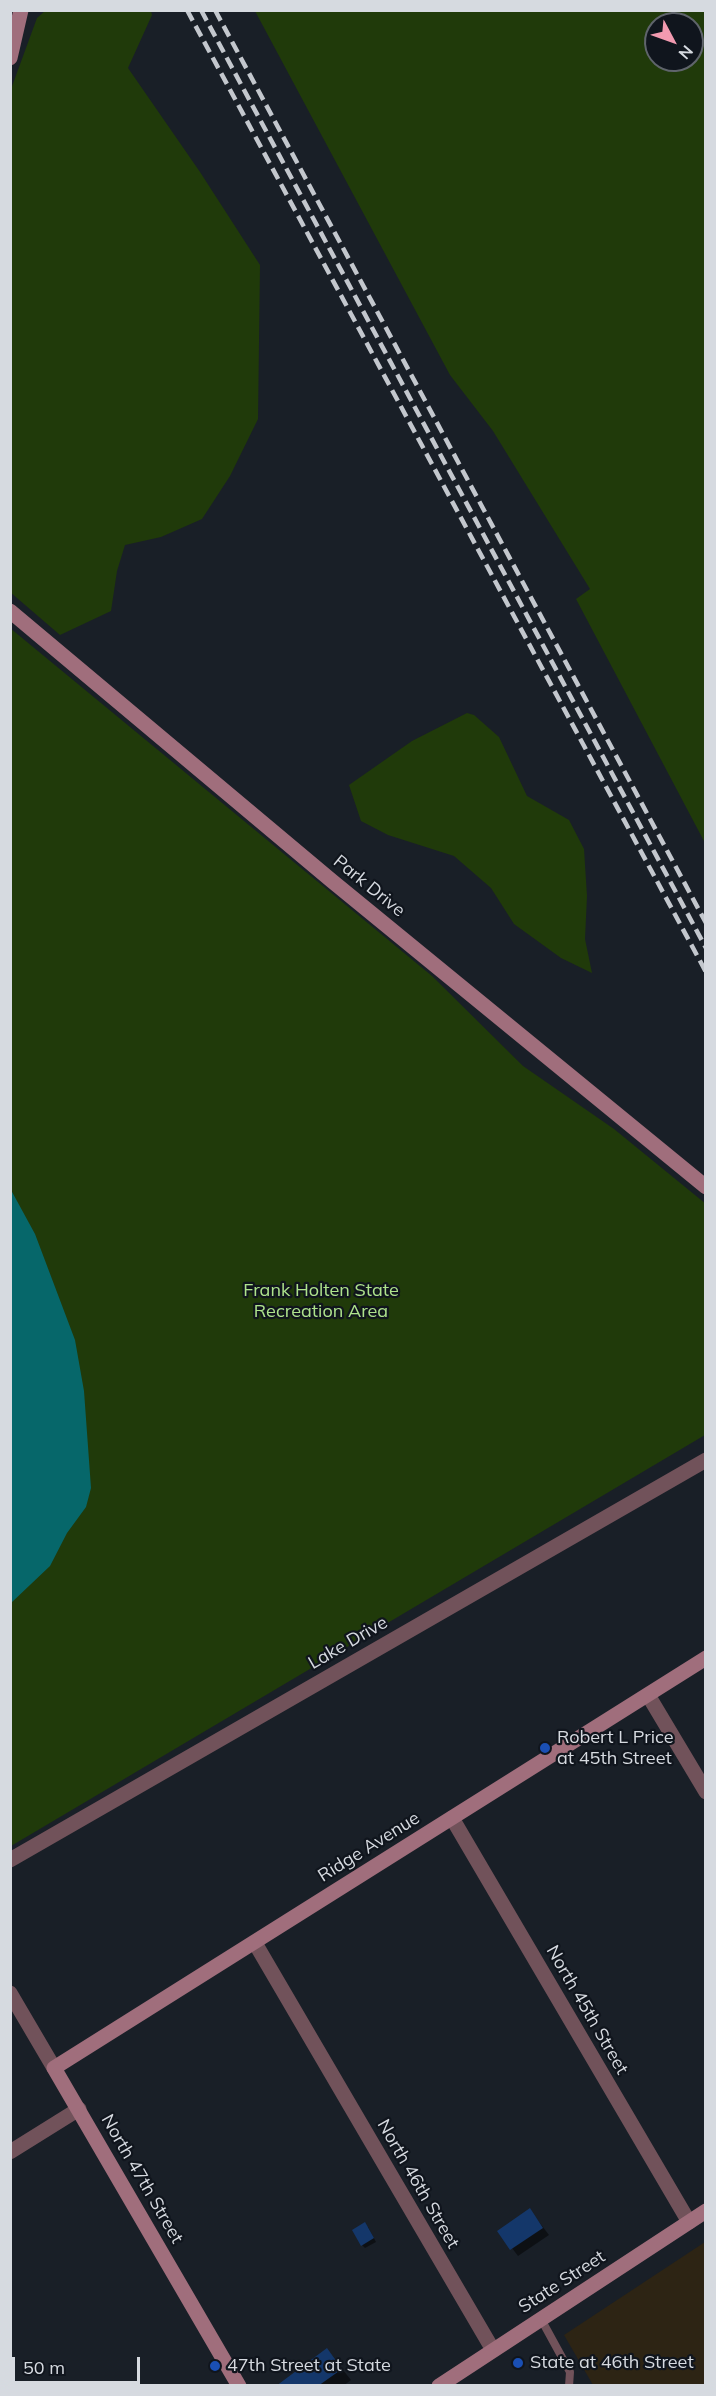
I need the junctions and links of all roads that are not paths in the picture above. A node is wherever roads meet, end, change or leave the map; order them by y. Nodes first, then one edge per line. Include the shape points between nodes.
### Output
1 (21, 10) edge
2 (10, 58) edge
3 (10, 611) edge
4 (705, 1187) edge
5 (705, 1460) edge
6 (705, 1658) edge
7 (648, 1695) junction
8 (705, 1792) edge
9 (452, 1818) junction
10 (10, 1860) edge
11 (255, 1943) junction
12 (10, 1993) edge
13 (54, 2068) junction
14 (79, 2109) junction
15 (10, 2152) edge
16 (705, 2211) edge
17 (689, 2222) junction
18 (541, 2319) junction
19 (493, 2350) junction
20 (569, 2383) edge
21 (239, 2385) edge
22 (439, 2385) edge
23 (559, 2385) edge

1 - 2 street
3 - 4 street, Park Drive
5 - 10 street, Lake Drive
6 - 7 street, Ridge Avenue
7 - 8 street
7 - 9 street, Ridge Avenue
9 - 11 street, Ridge Avenue
9 - 17 street, North 45th Street
11 - 13 street, Ridge Avenue
11 - 19 street, North 46th Street
12 - 13 street, North 47th Street
13 - 14 street, North 47th Street
14 - 15 street
14 - 21 street, North 47th Street
16 - 17 street, State Street
17 - 18 street, State Street
18 - 19 street, State Street
18 - 20 lane via 570,2372
19 - 22 street, State Street
20 - 23 lane

